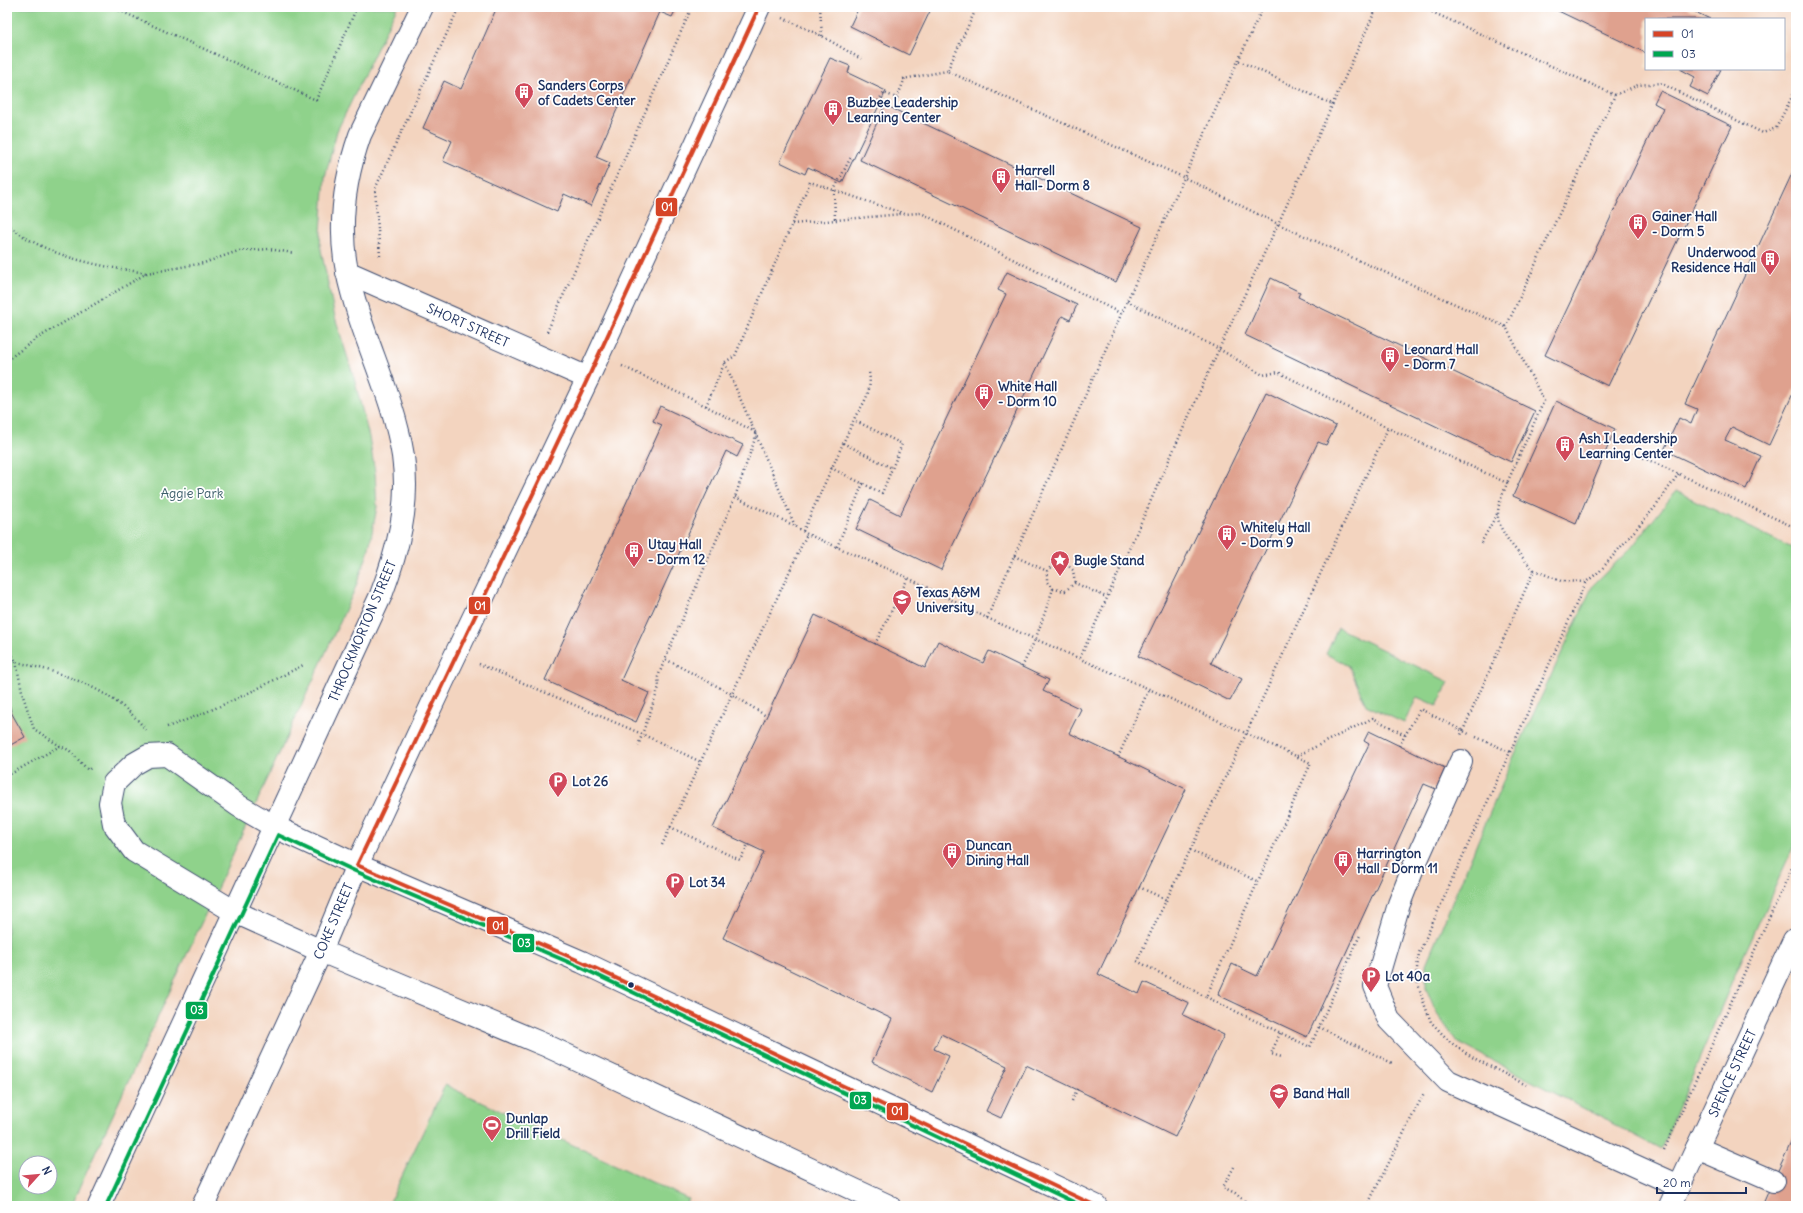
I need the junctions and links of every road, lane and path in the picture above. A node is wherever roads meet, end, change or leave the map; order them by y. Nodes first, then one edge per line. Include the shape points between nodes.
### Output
1 (112, 7) edge
2 (357, 7) edge
3 (422, 7) edge
4 (459, 7) edge
5 (692, 7) edge
6 (759, 7) edge
7 (820, 7) edge
8 (977, 7) edge
9 (1263, 7) edge
10 (1377, 7) edge
11 (1422, 7) edge
12 (822, 36) junction
13 (861, 59) dead end
14 (1239, 61) junction
15 (947, 71) junction
16 (1796, 89) edge
17 (1615, 95) junction
18 (878, 101) dead end
19 (1332, 104) junction
20 (851, 156) dead end
21 (1186, 178) junction
22 (834, 190) junction
23 (905, 214) junction
24 (835, 219) junction
25 (7, 224) edge
26 (791, 224) junction
27 (1278, 224) junction
28 (293, 253) dead end
29 (386, 259) dead end
30 (347, 272) junction
31 (147, 273) junction
32 (1127, 301) junction
33 (1122, 314) junction
34 (1506, 327) junction
35 (539, 330) dead end
36 (1219, 349) junction
37 (7, 360) edge
38 (725, 362) junction
39 (618, 365) dead end
40 (869, 372) dead end
41 (588, 378) junction
42 (706, 406) junction
43 (854, 420) junction
44 (1388, 428) junction
45 (757, 433) junction
46 (843, 443) junction
47 (1629, 451) dead end
48 (832, 468) junction
49 (892, 468) junction
50 (1679, 473) junction
51 (864, 483) junction
52 (1507, 483) junction
53 (735, 497) junction
54 (1498, 512) junction
55 (795, 526) junction
56 (1796, 528) edge
57 (803, 531) junction
58 (807, 534) junction
59 (1480, 543) dead end
60 (837, 546) junction
61 (1014, 556) junction
62 (1534, 570) junction
63 (1047, 571) junction
64 (908, 578) junction
65 (1586, 582) junction
66 (1075, 584) junction
67 (1053, 589) junction
68 (1106, 597) junction
69 (987, 618) junction
70 (1036, 638) junction
71 (875, 644) dead end
72 (7, 645) edge
73 (1080, 658) junction
74 (665, 660) junction
75 (16, 662) junction
76 (476, 663) dead end
77 (1022, 667) dead end
78 (1149, 688) junction
79 (732, 694) junction
80 (766, 716) dead end
81 (1462, 731) junction
82 (149, 734) dead end
83 (642, 734) junction
84 (1246, 734) junction
85 (1405, 734) junction
86 (1459, 738) dead end
87 (60, 746) dead end
88 (638, 746) dead end
89 (1399, 746) dead end
90 (1510, 752) junction
91 (1297, 756) junction
92 (1118, 757) dead end
93 (1461, 761) dead end
94 (701, 762) junction
95 (275, 827) junction
96 (670, 828) junction
97 (748, 844) dead end
98 (662, 845) dead end
99 (1190, 850) junction
100 (1796, 859) edge
101 (357, 865) junction
102 (1259, 882) junction
103 (1139, 887) dead end
104 (1167, 900) junction
105 (235, 912) junction
106 (1362, 932) dead end
107 (1795, 941) edge
108 (321, 951) junction
109 (1206, 997) junction
110 (1319, 1027) junction
111 (1280, 1033) junction
112 (1282, 1057) dead end
113 (1393, 1064) dead end
114 (1528, 1086) dead end
115 (1078, 1087) dead end
116 (1424, 1088) dead end
117 (1072, 1101) dead end
118 (1697, 1148) junction
119 (1662, 1154) dead end
120 (1234, 1167) dead end
121 (1773, 1181) dead end
122 (1679, 1186) junction
123 (99, 1206) edge
124 (203, 1206) edge
125 (889, 1206) edge
126 (1096, 1206) edge
127 (1251, 1206) edge
128 (1367, 1206) edge
129 (1670, 1206) edge

1 - 2 path via 316,100
3 - 30 street, THROCKMORTON STREET via 367,118 353,153 344,202
4 - 29 path via 375,189 379,255
5 - 35 path via 546,333
6 - 12 path
6 - 41 street, COKE STREET
7 - 12 path
8 - 15 path
9 - 14 path
10 - 19 path
11 - 17 path
12 - 13 path
14 - 19 path
14 - 21 path
15 - 18 path via 904,78 897,98 884,93
15 - 21 path
16 - 17 path via 1776,128 1764,134 1660,83 1638,85
17 - 34 path
19 - 27 path
20 - 22 path
21 - 27 path
21 - 32 path
22 - 23 path
22 - 24 path
22 - 26 path via 810,182
23 - 24 path
23 - 33 path via 921,212
24 - 26 path
25 - 31 path via 28,239 76,260
26 - 38 path via 735,356
27 - 34 path
27 - 36 path
28 - 31 path via 269,249 238,251 204,263
30 - 41 street, SHORT STREET
30 - 95 street, THROCKMORTON STREET via 388,396 399,439 404,475 400,538 381,595
31 - 37 path via 36,339
32 - 33 path
32 - 36 path
33 - 61 path
34 - 52 path via 1544,401
36 - 44 path via 1263,375 1278,372
36 - 68 path
38 - 42 path
38 - 45 path
39 - 42 path
40 - 43 path via 869,391
41 - 101 street, COKE STREET
42 - 45 path
43 - 46 path
43 - 49 path via 902,444
44 - 52 path
44 - 84 path
45 - 53 path
45 - 55 path
46 - 48 path
46 - 49 path
47 - 50 path
48 - 51 path
48 - 57 path
49 - 51 path via 882,493
50 - 56 path
50 - 65 path via 1656,506 1600,571
51 - 60 path
52 - 54 path
53 - 55 path
53 - 74 path
54 - 59 path
54 - 62 path via 1499,524 1513,546
55 - 57 path
57 - 58 path
58 - 60 path
58 - 79 path
60 - 64 path
61 - 63 path
61 - 69 path
62 - 65 path via 1561,581
62 - 81 path
63 - 66 path via 1055,562 1065,563 1073,570
63 - 67 path via 1047,582
64 - 69 path
64 - 71 path
65 - 90 path
66 - 67 path via 1065,591
66 - 68 path
67 - 70 path
68 - 73 path
69 - 70 path
70 - 73 path
70 - 77 path
72 - 75 path
73 - 78 path
74 - 79 path
74 - 83 path via 658,677 659,687
75 - 82 path via 42,668 96,688 120,703 136,717
75 - 87 path via 23,696 34,729
76 - 83 path
78 - 84 path
78 - 92 path
79 - 80 path
79 - 94 path
81 - 85 path via 1420,709
81 - 86 path
81 - 90 path
83 - 88 path
83 - 94 path
84 - 91 path
84 - 99 path
85 - 89 path
85 - 91 path via 1373,718
90 - 114 path via 1419,953 1416,976 1431,1022 1450,1042 1472,1057
91 - 102 path via 1311,763
93 - 122 street via 1398,904 1376,986 1389,1020 1448,1082
94 - 96 path
95 - 101 street
95 - 105 street, THROCKMORTON STREET
95 - 105 street via 239,806 167,755 148,756 134,764 114,783 110,803 114,824 134,851
96 - 97 path via 740,860
96 - 98 path
99 - 102 path
99 - 104 path
100 - 119 path
101 - 108 street, COKE STREET
101 - 126 street via 582,962
102 - 109 path
103 - 104 path
104 - 109 path via 1137,961
105 - 108 street
105 - 123 street, THROCKMORTON STREET
106 - 110 path
107 - 118 street, SPENCE STREET
108 - 124 street, COKE STREET
108 - 125 street via 545,1045
109 - 111 path
110 - 111 path via 1310,1047
110 - 113 path
111 - 112 path via 1271,1054
115 - 117 path
116 - 128 path via 1423,1095
118 - 121 street
118 - 122 street, SPENCE STREET
120 - 127 path via 1223,1187
122 - 129 street, SPENCE STREET

